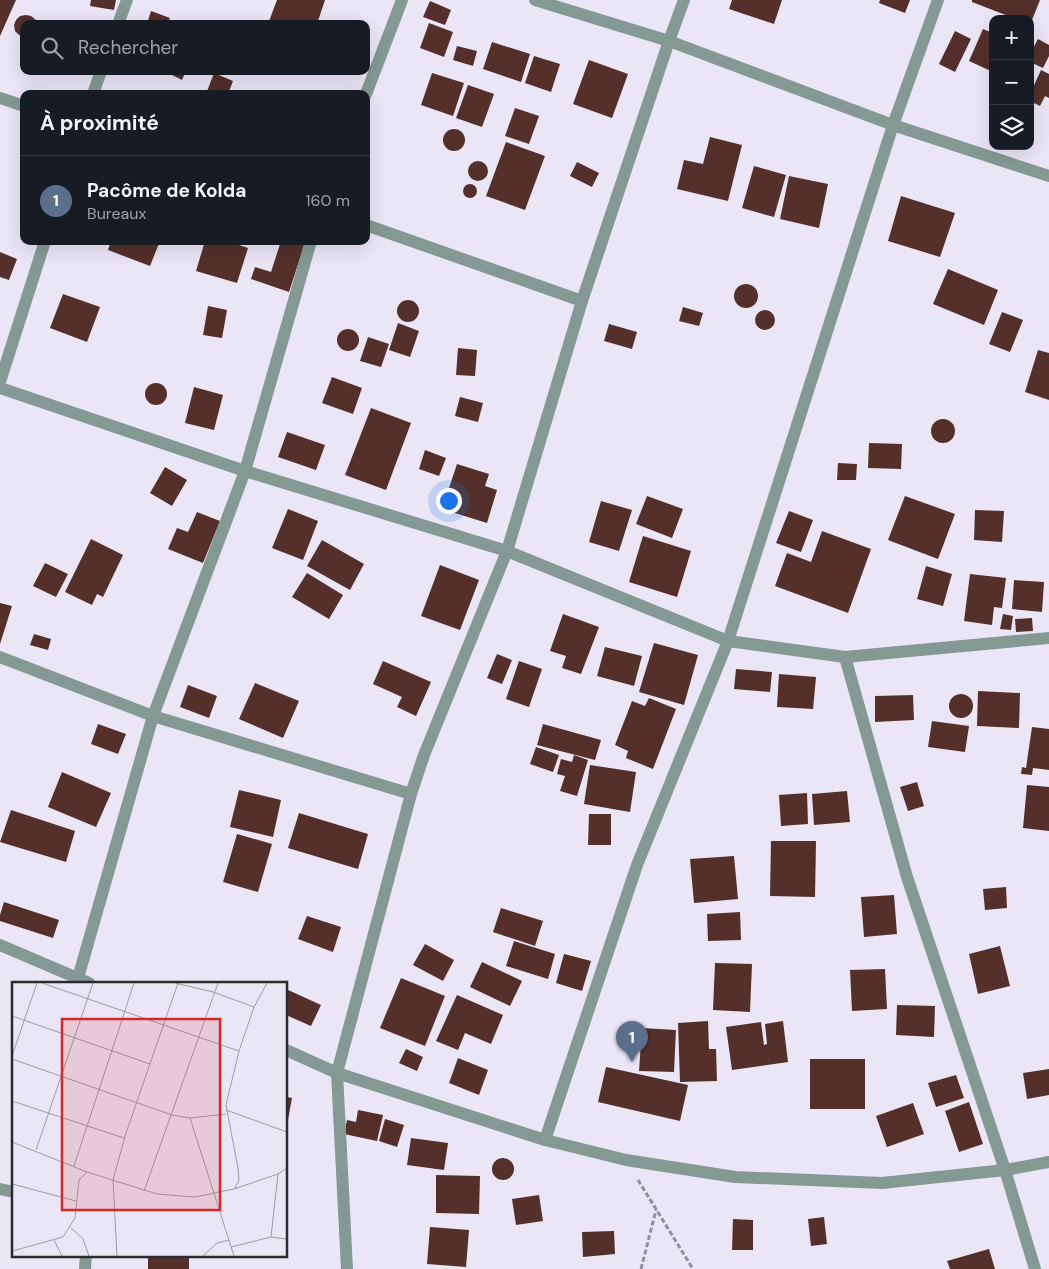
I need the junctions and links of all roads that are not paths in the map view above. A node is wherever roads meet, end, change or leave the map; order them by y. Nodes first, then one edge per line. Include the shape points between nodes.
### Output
1 (127, 0) edge
2 (402, 0) edge
3 (536, 0) edge
4 (684, 0) edge
5 (938, 0) edge
6 (120, 20) edge
7 (669, 41) junction
8 (100, 75) edge
9 (94, 90) edge
10 (368, 90) edge
11 (0, 98) edge
12 (20, 105) edge
13 (893, 125) junction
14 (1049, 176) edge
15 (370, 226) edge
16 (44, 245) edge
17 (310, 245) edge
18 (582, 301) junction
19 (0, 382) edge
20 (0, 388) edge
21 (245, 471) junction
22 (507, 551) junction
23 (1049, 638) edge
24 (728, 641) junction
25 (0, 657) edge
26 (845, 657) junction
27 (153, 716) junction
28 (411, 794) junction
29 (0, 946) edge
30 (83, 980) edge
31 (288, 1051) edge
32 (337, 1073) junction
33 (545, 1140) junction
34 (1049, 1162) edge
35 (1005, 1170) junction
36 (86, 1256) edge
37 (85, 1269) edge
38 (347, 1269) edge
39 (1035, 1269) edge

1 - 6 street
2 - 10 street
3 - 7 street
4 - 7 street
5 - 13 street
7 - 13 street
7 - 18 street
8 - 9 street
11 - 12 street
13 - 14 street
13 - 24 street
15 - 18 street
16 - 19 street
17 - 21 street
18 - 22 street
20 - 21 street
21 - 22 street
21 - 27 street
22 - 24 street
22 - 28 street
23 - 26 street
24 - 26 street
24 - 33 street via 637,865
25 - 27 street
26 - 35 street via 907,877
27 - 28 street
27 - 30 street
28 - 32 street
29 - 30 street
31 - 32 street
32 - 33 street
32 - 38 street
33 - 35 street via 626,1160 735,1178 882,1183
34 - 35 street
35 - 39 street
36 - 37 street

